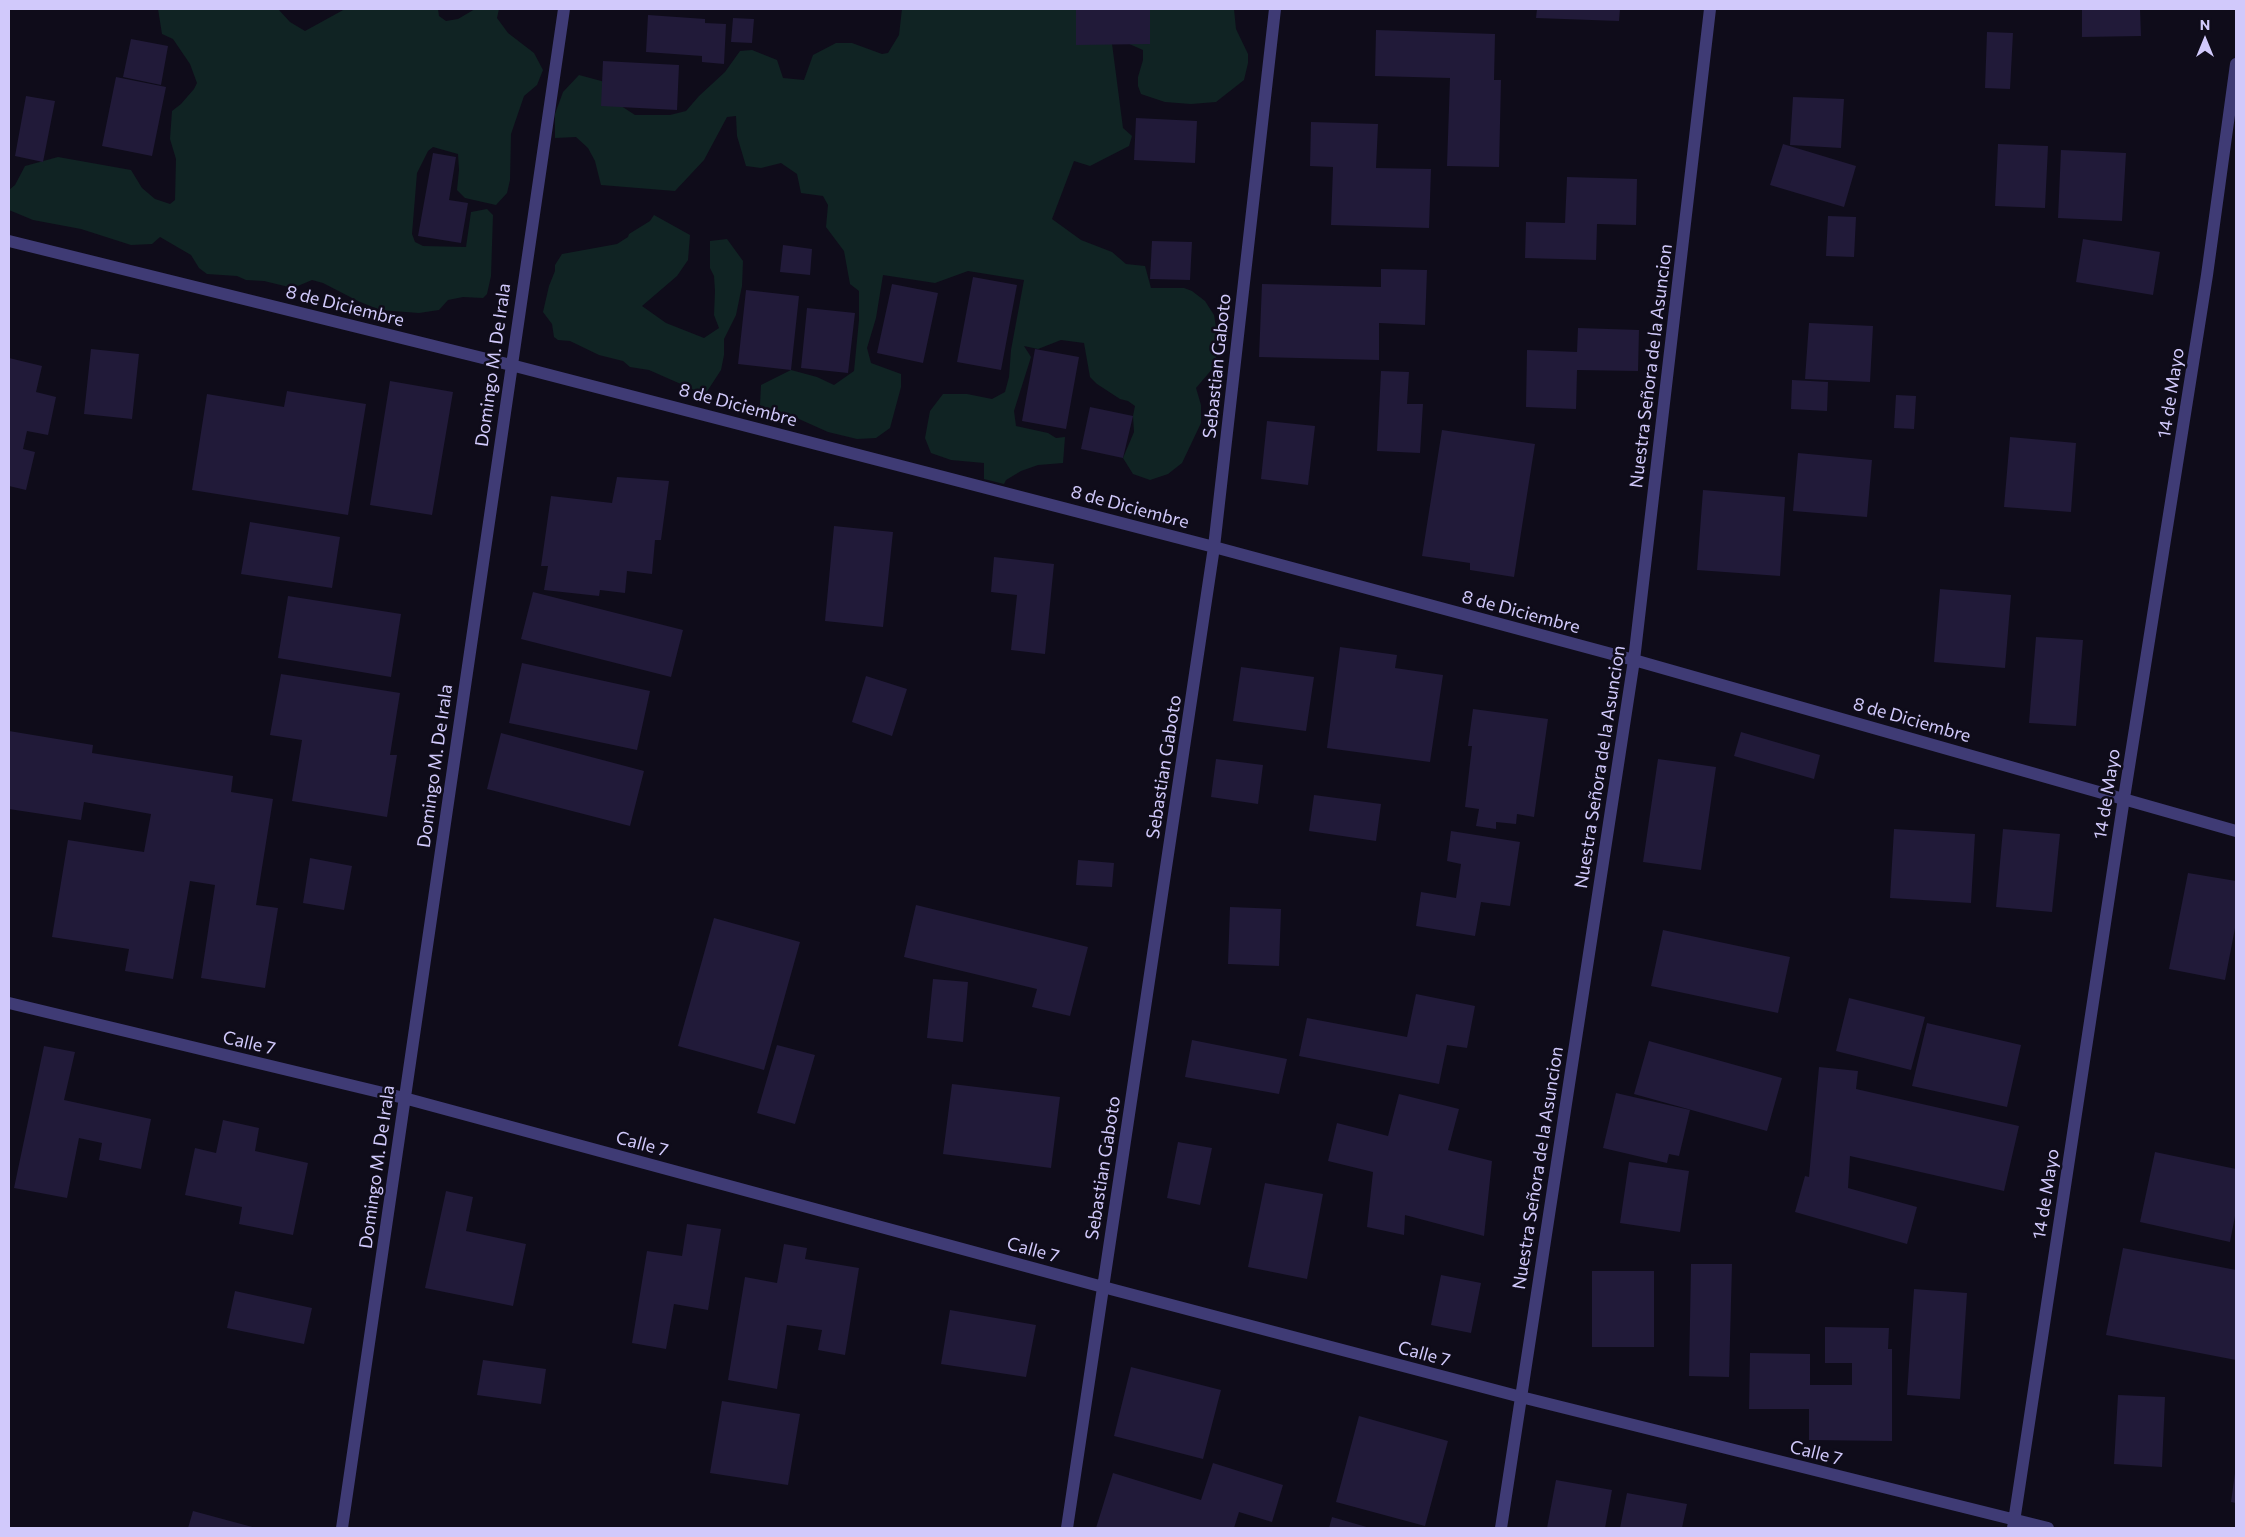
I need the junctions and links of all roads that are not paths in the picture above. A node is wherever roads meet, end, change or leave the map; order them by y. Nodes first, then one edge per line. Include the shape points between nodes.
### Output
1 (564, 9) edge
2 (1275, 9) edge
3 (1710, 9) edge
4 (2236, 64) edge
5 (9, 241) edge
6 (511, 364) junction
7 (1214, 547) junction
8 (1634, 660) junction
9 (2124, 798) junction
10 (2236, 830) edge
11 (9, 1003) edge
12 (404, 1098) junction
13 (1103, 1287) junction
14 (1521, 1397) junction
15 (2014, 1524) edge
16 (342, 1528) edge
17 (1067, 1528) edge
18 (1501, 1528) edge
19 (2048, 1528) edge

1 - 6 street, Domingo M. De Irala
2 - 7 street, Sebastian Gaboto
3 - 8 street, Nuestra Señora de la Asuncion
4 - 9 street, 14 de Mayo via 2207,275
5 - 6 street, 8 de Diciembre
6 - 7 street, 8 de Diciembre
6 - 12 street, Domingo M. De Irala
7 - 8 street, 8 de Diciembre
7 - 13 street, Sebastian Gaboto
8 - 9 street, 8 de Diciembre
8 - 14 street, Nuestra Señora de la Asuncion
9 - 10 street, 8 de Diciembre
9 - 15 street, 14 de Mayo
11 - 12 street, Calle 7
12 - 13 street, Calle 7
12 - 16 street, Domingo M. De Irala
13 - 14 street, Calle 7
13 - 17 street, Sebastian Gaboto
14 - 15 street, Calle 7
14 - 18 street, Nuestra Señora de la Asuncion
15 - 19 street, Calle 7

